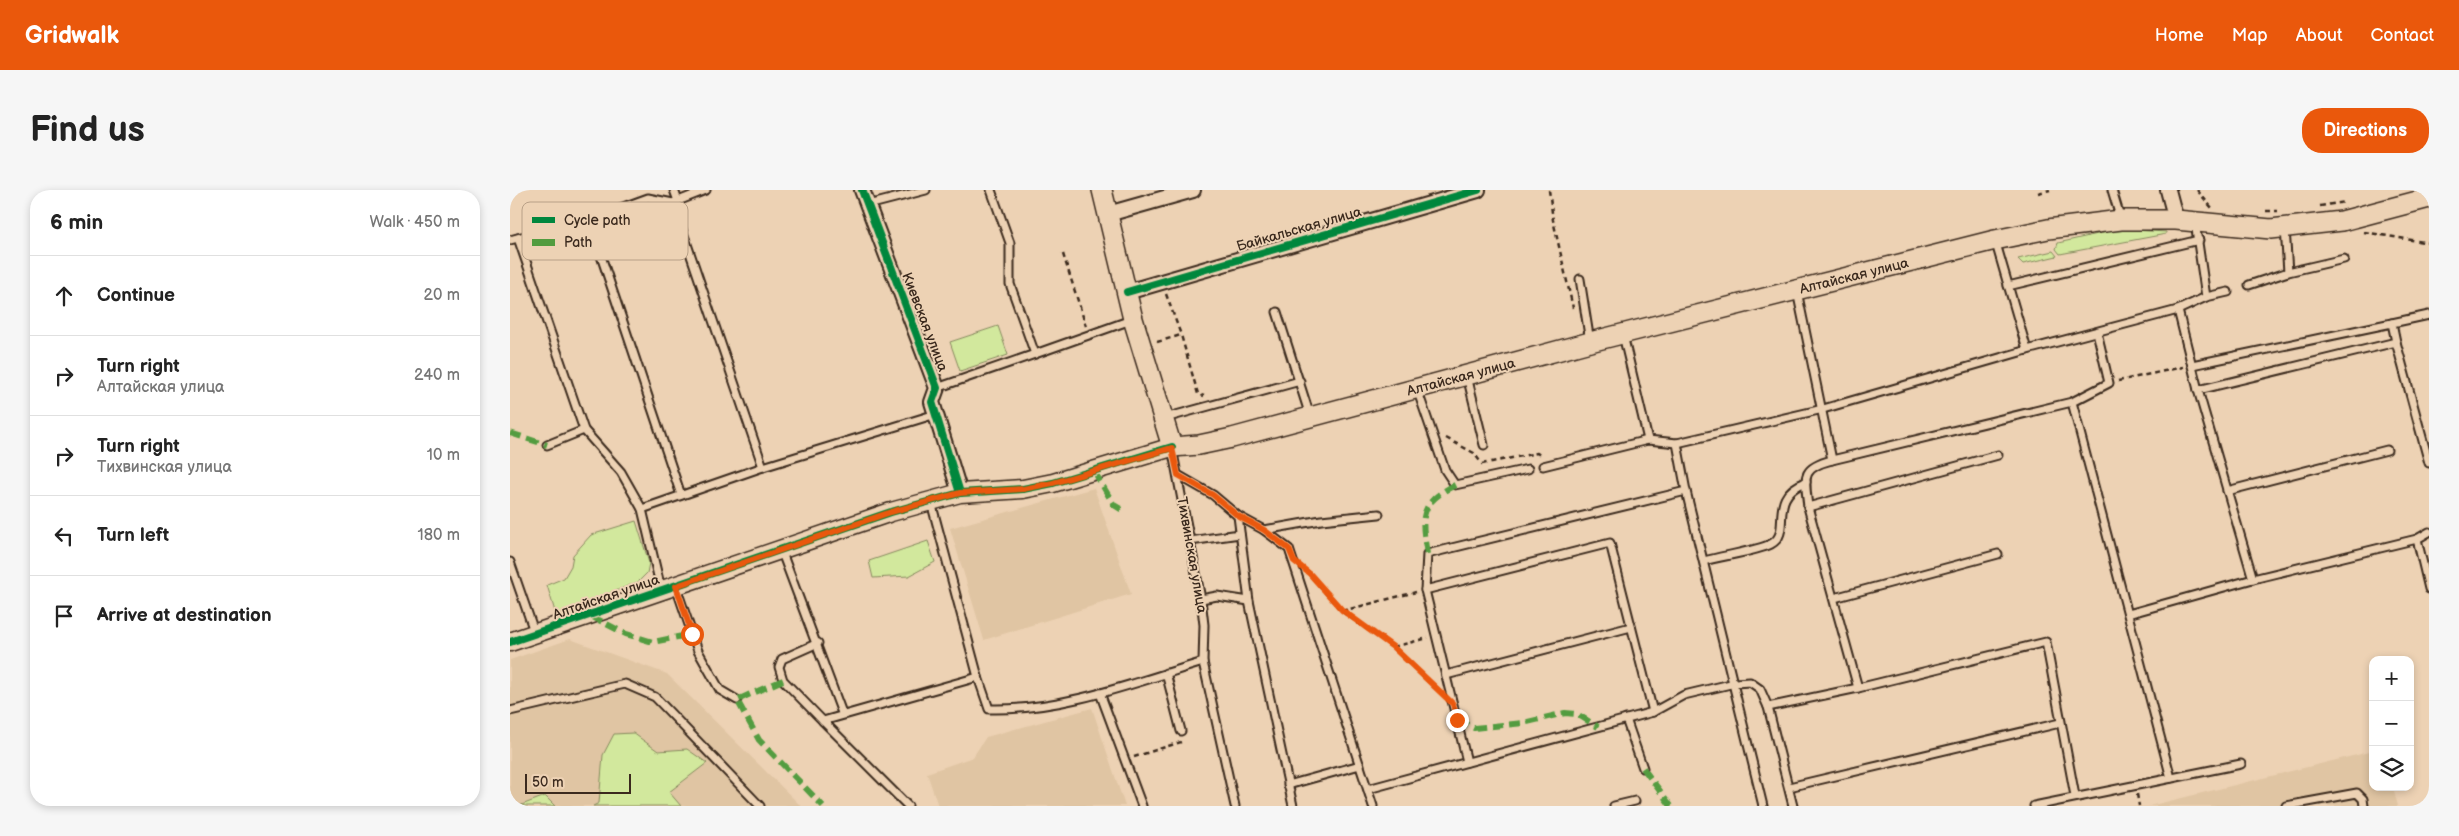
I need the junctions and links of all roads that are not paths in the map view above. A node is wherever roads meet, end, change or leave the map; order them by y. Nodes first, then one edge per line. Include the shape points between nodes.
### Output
1 (674, 190) edge
2 (706, 190) edge
3 (862, 190) edge
4 (926, 190) edge
5 (991, 190) edge
6 (1102, 190) edge
7 (1193, 190) edge
8 (1478, 190) edge
9 (2112, 190) edge
10 (2168, 190) edge
11 (2429, 198) edge
12 (637, 202) edge
13 (676, 202) junction
14 (868, 205) junction
15 (1108, 214) junction
16 (2282, 219) junction
17 (2121, 220) junction
18 (2176, 220) junction
19 (2197, 231) junction
20 (522, 237) edge
21 (518, 238) junction
22 (688, 239) edge
23 (510, 240) edge
24 (1995, 240) junction
25 (522, 251) edge
26 (2344, 259) dead end
27 (525, 260) edge
28 (602, 260) edge
29 (2288, 272) junction
30 (1580, 279) dead end
31 (2249, 285) dead end
32 (2008, 286) junction
33 (1797, 290) junction
34 (1127, 292) junction
35 (2228, 292) dead end
36 (2206, 297) junction
37 (2178, 310) junction
38 (1277, 312) dead end
39 (2429, 315) edge
40 (1133, 319) junction
41 (2392, 323) junction
42 (2097, 332) junction
43 (1622, 334) junction
44 (1589, 335) junction
45 (2396, 342) junction
46 (2027, 350) junction
47 (1035, 354) junction
48 (2192, 365) junction
49 (1466, 376) junction
50 (1300, 381) junction
51 (937, 388) junction
52 (1417, 389) junction
53 (2198, 390) junction
54 (2072, 402) junction
55 (1823, 408) junction
56 (936, 414) junction
57 (1310, 416) junction
58 (1163, 418) junction
59 (584, 430) junction
60 (1648, 440) junction
61 (1676, 443) junction
62 (547, 445) dead end
63 (1484, 446) dead end
64 (1172, 448) junction
65 (2387, 450) dead end
66 (1998, 455) dead end
67 (1832, 460) junction
68 (2429, 463) edge
69 (1543, 466) dead end
70 (763, 467) junction
71 (1528, 469) dead end
72 (1178, 475) junction
73 (1806, 482) junction
74 (1686, 491) junction
75 (2227, 492) junction
76 (960, 493) junction
77 (681, 495) junction
78 (930, 502) junction
79 (1808, 507) junction
80 (642, 509) junction
81 (1379, 514) dead end
82 (1238, 516) junction
83 (1264, 530) junction
84 (2429, 532) edge
85 (1240, 534) junction
86 (2417, 540) junction
87 (1190, 541) junction
88 (781, 550) junction
89 (1998, 554) dead end
90 (1704, 561) junction
91 (510, 562) edge
92 (2254, 579) junction
93 (669, 589) junction
94 (1425, 590) junction
95 (2429, 590) edge
96 (1834, 598) junction
97 (1201, 600) junction
98 (1248, 601) junction
99 (2128, 614) junction
100 (1632, 627) junction
101 (535, 635) junction
102 (510, 642) edge
103 (818, 643) junction
104 (1203, 662) junction
105 (1166, 673) junction
106 (1446, 675) junction
107 (978, 677) junction
108 (1735, 684) junction
109 (1858, 688) junction
110 (1100, 693) junction
111 (737, 700) dead end
112 (1768, 707) junction
113 (510, 711) edge
114 (1653, 712) junction
115 (842, 713) junction
116 (1626, 719) junction
117 (823, 720) junction
118 (2060, 723) junction
119 (1181, 731) dead end
120 (1467, 762) junction
121 (2241, 764) dead end
122 (1360, 765) junction
123 (1643, 768) dead end
124 (2171, 778) junction
125 (1288, 785) junction
126 (1789, 787) junction
127 (1368, 789) junction
128 (2075, 796) junction
129 (1635, 801) dead end
130 (760, 806) edge
131 (908, 806) edge
132 (1142, 806) edge
133 (1234, 806) edge
134 (1293, 806) edge
135 (1373, 806) edge
136 (1614, 806) edge
137 (1763, 806) edge
138 (1793, 806) edge
139 (2034, 806) edge
140 (2286, 806) edge
141 (2364, 806) edge

1 - 13 lane
2 - 13 lane
3 - 14 street, Киевская улица
4 - 14 lane
5 - 47 lane via 1010,243 1010,284
6 - 15 main road, Тихвинская улица
7 - 15 street
8 - 34 street, Байкальская улица
9 - 17 lane
10 - 18 street
11 - 16 main road, Алтайская улица via 2342,221
12 - 13 lane via 648,198
14 - 51 street, Киевская улица
15 - 34 main road, Тихвинская улица
16 - 19 main road, Алтайская улица via 2271,229
16 - 29 lane
17 - 18 main road, Алтайская улица
17 - 24 main road, Алтайская улица via 2048,229
18 - 19 main road, Алтайская улица
19 - 32 lane
19 - 36 lane
20 - 21 lane
21 - 23 lane
21 - 25 lane
22 - 70 lane
24 - 32 lane
24 - 33 main road, Алтайская улица
26 - 29 lane
27 - 59 lane
28 - 77 lane
29 - 31 lane
30 - 44 lane
32 - 46 lane
33 - 43 main road, Алтайская улица
33 - 55 lane
34 - 40 main road, Тихвинская улица
35 - 36 lane
36 - 37 lane
37 - 42 lane
37 - 48 lane
38 - 50 lane
39 - 41 lane
40 - 47 lane
40 - 58 main road, Тихвинская улица
41 - 45 lane
41 - 48 lane
42 - 46 lane
42 - 54 lane via 2109,383
43 - 44 main road, Алтайская улица
43 - 60 lane
44 - 49 main road, Алтайская улица
45 - 53 lane
45 - 68 lane
46 - 55 lane
47 - 51 lane
48 - 53 lane
49 - 52 main road, Алтайская улица
49 - 63 lane
50 - 57 lane
50 - 58 lane
51 - 56 street, Киевская улица via 932,402
52 - 57 main road, Алтайская улица
52 - 71 lane via 1445,470 1455,486
53 - 75 lane
54 - 67 lane
54 - 99 lane
55 - 61 lane
55 - 67 lane
56 - 70 lane
56 - 76 street, Киевская улица
57 - 64 main road, Алтайская улица via 1232,438
58 - 64 main road, Тихвинская улица
59 - 62 lane
59 - 80 lane via 622,472
60 - 61 lane
60 - 69 lane
61 - 74 lane
64 - 72 lane, Тихвинская улица
64 - 76 street, Алтайская улица via 1038,486
65 - 75 lane
66 - 79 lane
67 - 73 lane via 1809,469
70 - 77 lane
72 - 82 lane via 1213,495
72 - 87 lane, Тихвинская улица
73 - 79 lane
73 - 90 lane via 1786,493 1780,533 1772,543
74 - 90 lane
74 - 94 lane via 1427,554
75 - 92 lane
76 - 78 street, Алтайская улица
77 - 80 lane
78 - 88 street, Алтайская улица
78 - 107 lane
79 - 96 lane
80 - 93 lane
81 - 83 lane
82 - 83 lane
82 - 85 lane
83 - 122 lane via 1289,549 1294,561
84 - 86 lane
85 - 87 lane
85 - 98 lane
86 - 92 lane
86 - 95 lane
87 - 97 lane, Тихвинская улица
88 - 93 street, Алтайская улица
88 - 103 lane
89 - 96 lane
90 - 108 lane
91 - 101 lane
92 - 99 lane
93 - 101 street, Алтайская улица
93 - 111 lane via 720,690
94 - 100 lane via 1610,544
94 - 106 lane
96 - 109 lane
97 - 98 lane via 1216,596
97 - 104 lane, Тихвинская улица
98 - 125 lane
99 - 124 lane
100 - 106 lane
100 - 114 lane
101 - 102 street, Алтайская улица
103 - 115 lane
103 - 117 lane via 782,659 779,667 783,680
104 - 105 lane
104 - 133 lane, Тихвинская улица
105 - 110 lane
105 - 119 lane
106 - 120 lane
107 - 110 lane via 989,709 1015,710
107 - 115 lane
108 - 112 lane via 1750,682 1760,689
108 - 114 lane via 1684,695
108 - 137 lane
109 - 112 lane
109 - 118 lane via 2046,642
110 - 132 lane
112 - 126 lane
113 - 130 lane via 625,684 655,696
114 - 116 lane
115 - 117 lane
116 - 120 lane
116 - 123 lane
117 - 131 lane
118 - 126 lane
118 - 128 lane
120 - 127 lane
121 - 124 lane
122 - 125 lane
122 - 127 lane
124 - 128 lane
125 - 134 lane
126 - 138 lane
127 - 135 lane
128 - 139 lane
129 - 136 lane
140 - 141 lane via 2357,793

